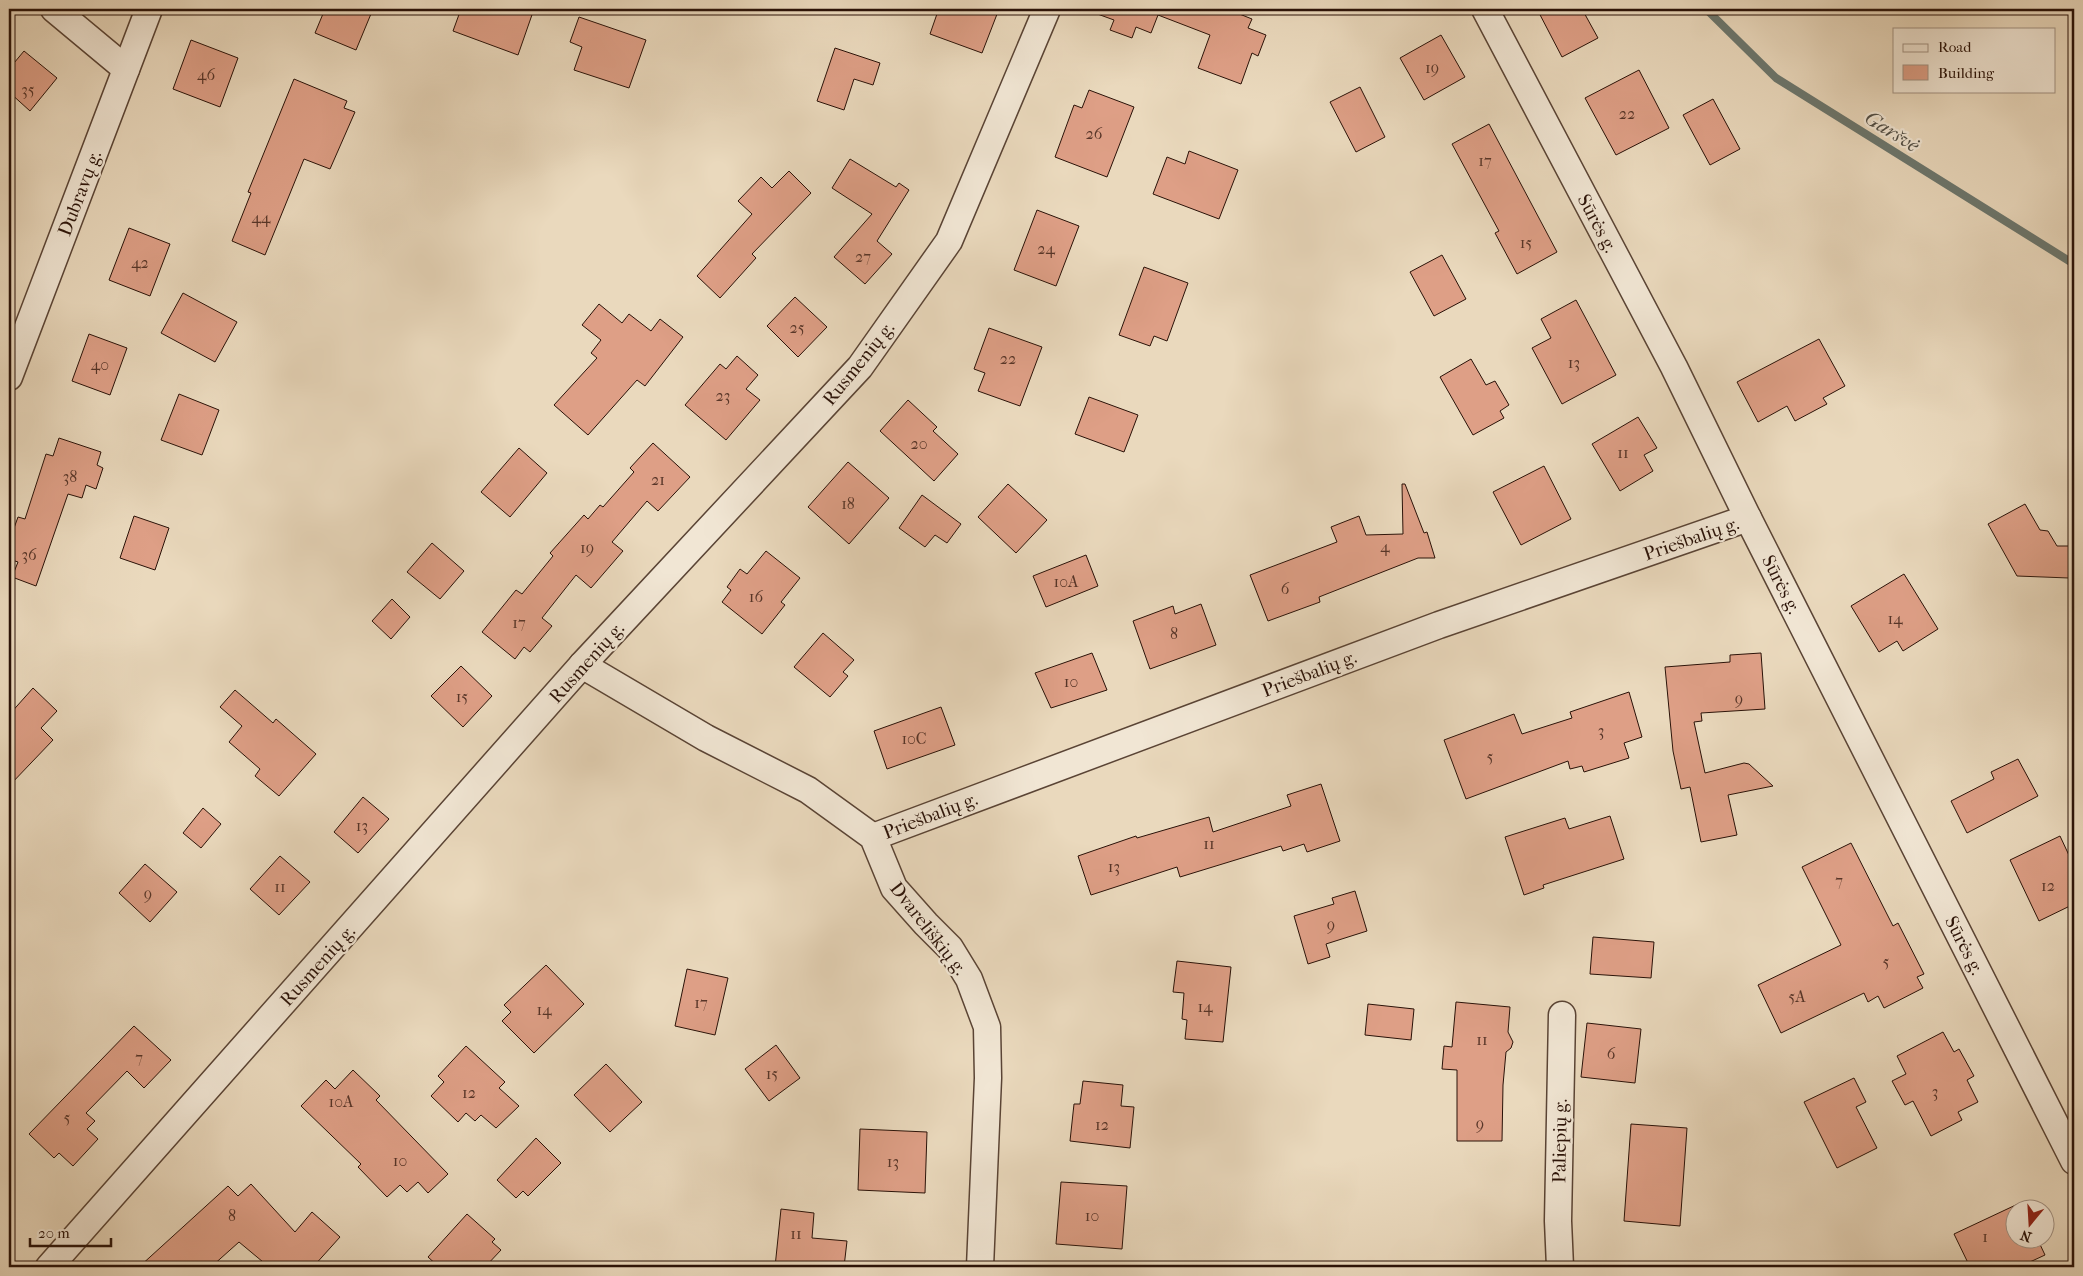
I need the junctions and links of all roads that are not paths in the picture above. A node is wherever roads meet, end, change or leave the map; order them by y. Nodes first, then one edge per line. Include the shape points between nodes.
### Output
1 (54, 9) edge
2 (149, 9) edge
3 (1047, 9) edge
4 (1485, 9) edge
5 (126, 69) junction
6 (9, 377) edge
7 (1748, 518) junction
8 (582, 665) junction
9 (873, 837) junction
10 (1562, 1015) dead end
11 (2074, 1161) edge
12 (49, 1267) edge
13 (980, 1267) edge
14 (1560, 1267) edge

1 - 5 street
2 - 5 street, Dubravų g.
3 - 8 street, Rusmenių g. via 950,241 866,359
4 - 7 street, Sūrės g. via 1674,367
5 - 6 street, Dubravų g.
7 - 9 street, Priešbalių g. via 1440,625
7 - 11 street, Sūrės g.
8 - 9 street via 706,738 808,790
8 - 12 street, Rusmenių g.
9 - 13 street, Dvareliškių g. via 894,888 950,948 969,979 987,1027
10 - 14 street, Paliepių g.

